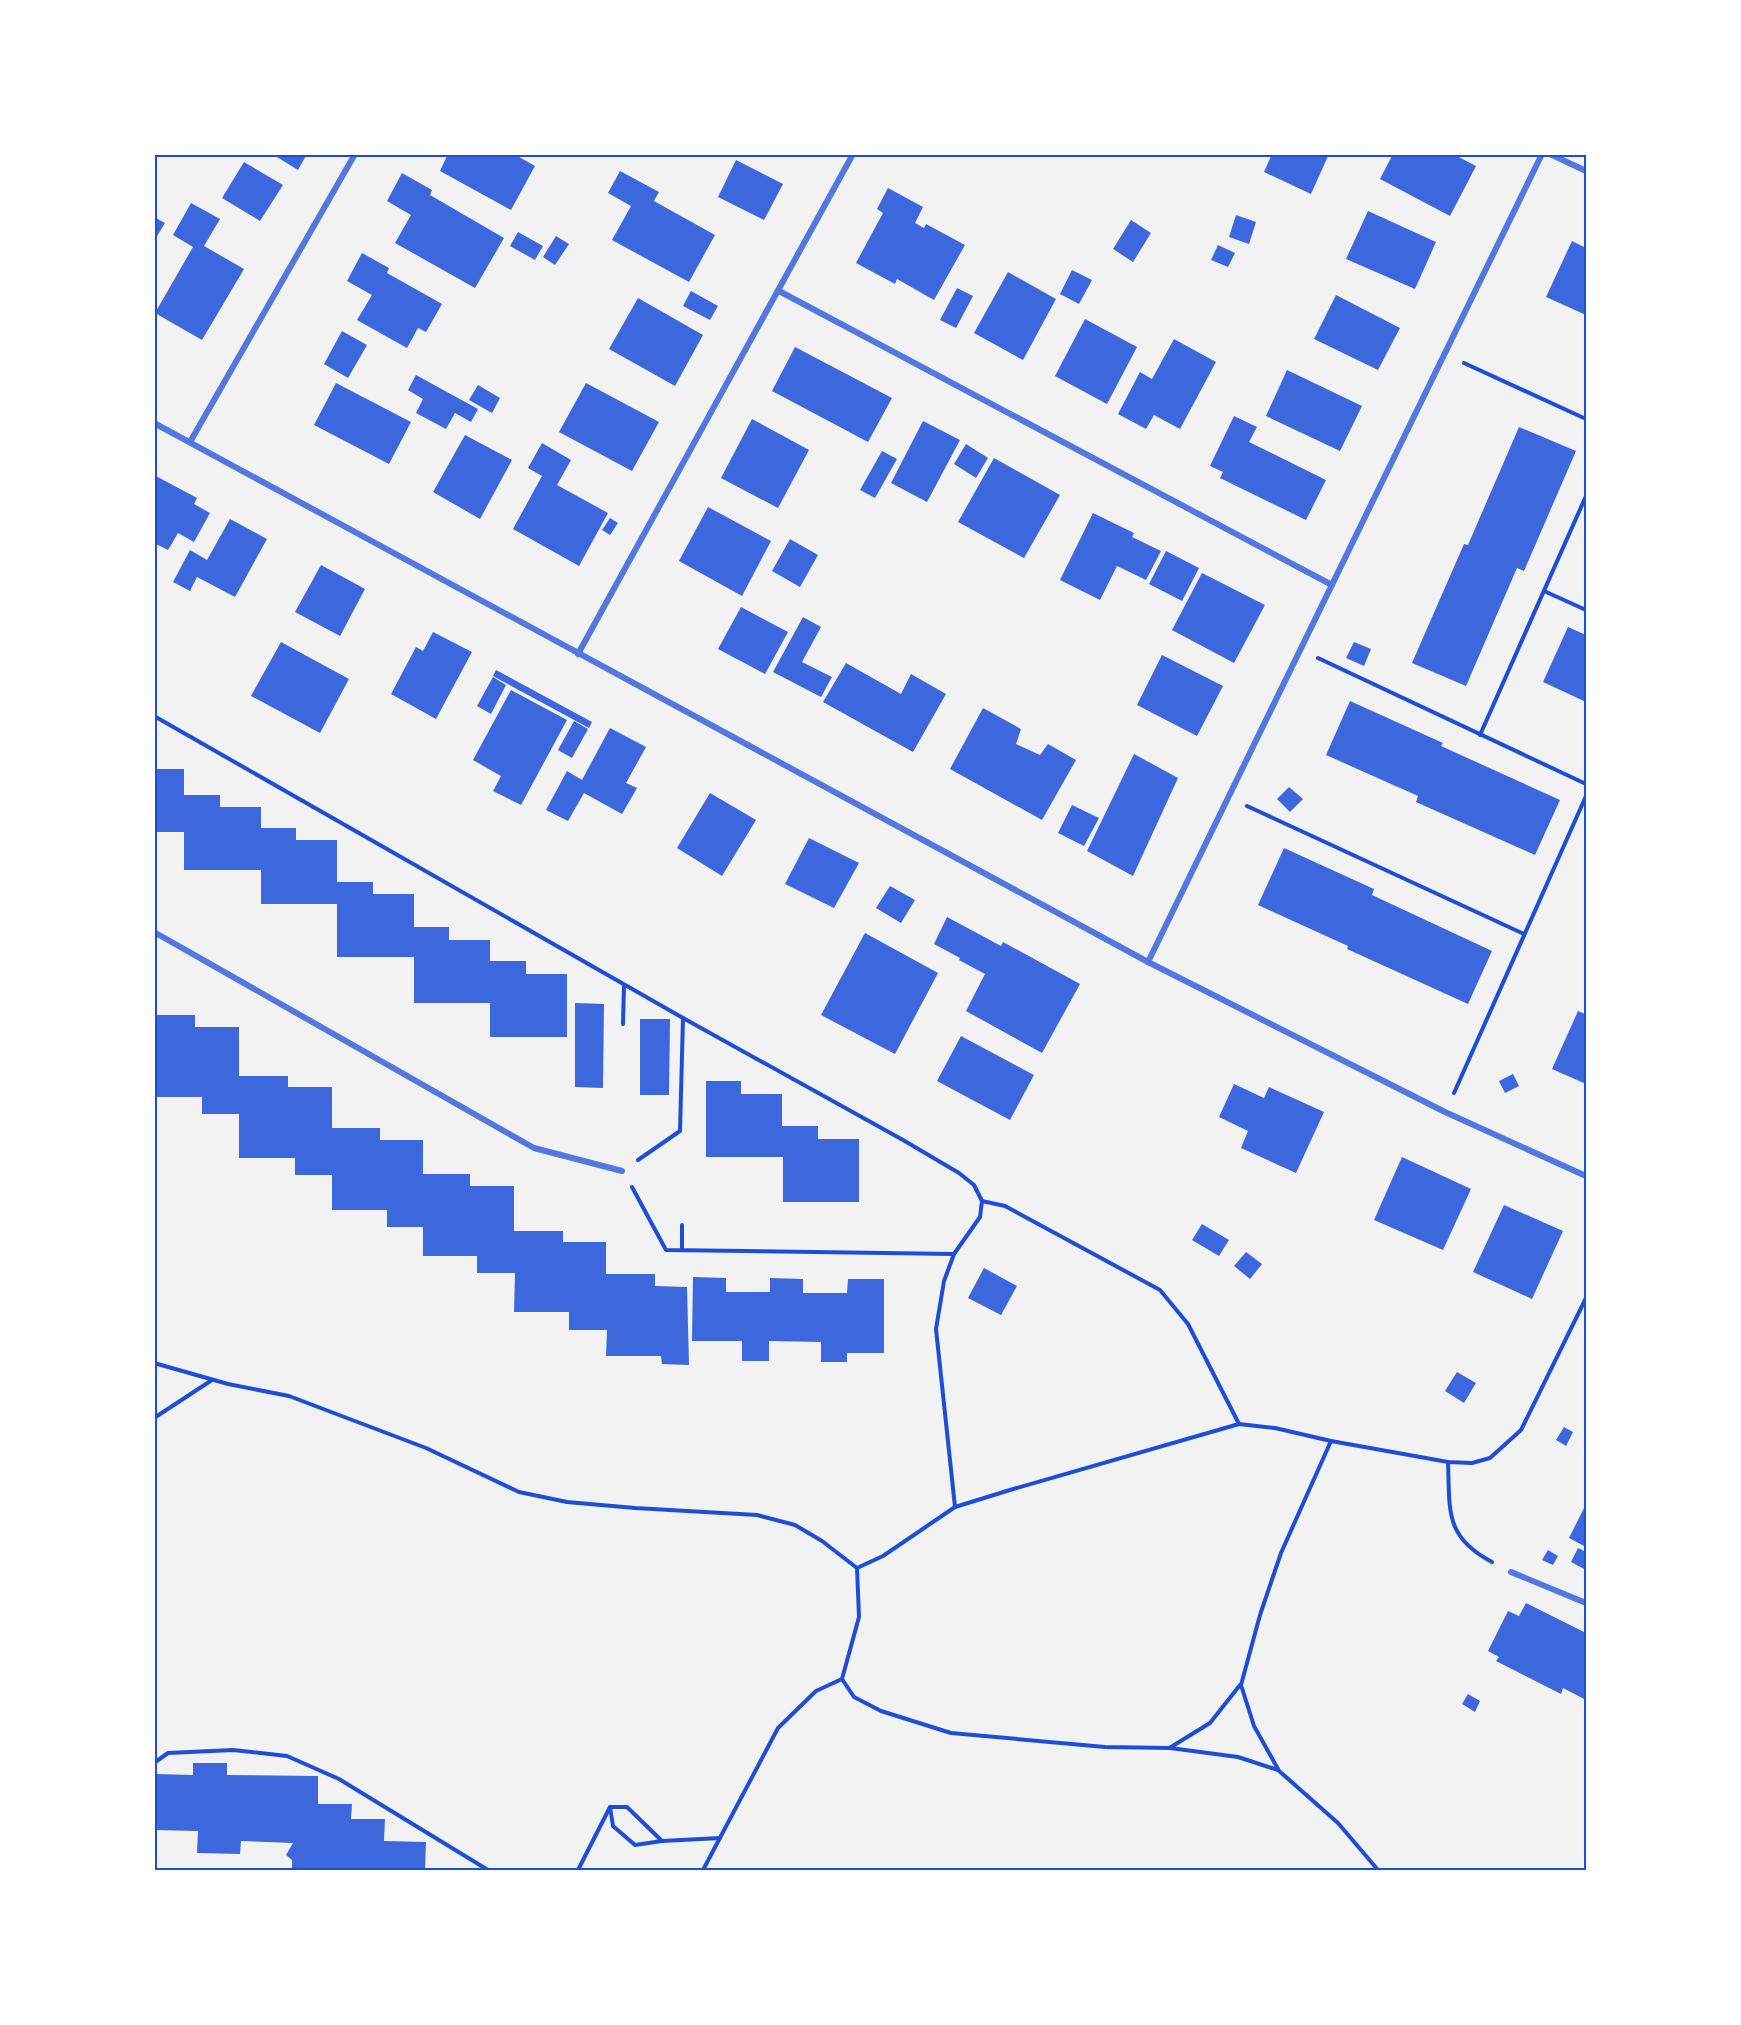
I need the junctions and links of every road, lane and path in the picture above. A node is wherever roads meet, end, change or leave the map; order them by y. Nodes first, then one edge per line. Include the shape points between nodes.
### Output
1 (355, 154) edge
2 (853, 154) edge
3 (1542, 154) edge
4 (1550, 154) edge
5 (1587, 171) edge
6 (779, 291) junction
7 (1445, 354) junction
8 (1587, 418) edge
9 (154, 423) edge
10 (190, 442) junction
11 (1587, 496) edge
12 (1332, 585) junction
13 (1544, 591) junction
14 (1587, 610) edge
15 (1301, 650) junction
16 (578, 654) junction
17 (154, 716) edge
18 (1480, 735) junction
19 (1587, 784) edge
20 (1587, 796) edge
21 (1228, 797) junction
22 (154, 932) edge
23 (1524, 934) junction
24 (1148, 962) junction
25 (624, 984) junction
26 (683, 1018) junction
27 (623, 1024) dead end
28 (1445, 1112) junction
29 (622, 1171) junction
30 (1587, 1176) edge
31 (982, 1201) junction
32 (682, 1225) dead end
33 (682, 1250) junction
34 (954, 1254) junction
35 (1587, 1298) edge
36 (154, 1363) edge
37 (212, 1380) junction
38 (155, 1415) edge
39 (1239, 1424) junction
40 (1331, 1442) junction
41 (1448, 1462) junction
42 (955, 1508) junction
43 (857, 1568) junction
44 (1511, 1572) joint
45 (1587, 1603) edge
46 (842, 1679) junction
47 (1241, 1685) junction
48 (1170, 1748) junction
49 (154, 1763) edge
50 (1278, 1770) junction
51 (610, 1807) junction
52 (720, 1838) junction
53 (662, 1841) junction
54 (488, 1870) edge
55 (578, 1870) edge
56 (703, 1870) edge
57 (1378, 1870) edge

1 - 10 street
2 - 6 street
3 - 7 street
4 - 5 street
6 - 12 street
6 - 16 street
7 - 8 path
7 - 12 street
9 - 10 street
10 - 16 street
11 - 13 path
12 - 15 street
13 - 14 path
13 - 18 path
15 - 18 path
15 - 21 street
16 - 24 street
17 - 25 path
18 - 19 path
20 - 23 path
21 - 23 path
21 - 24 street
22 - 29 street via 534,1148
23 - 28 path
24 - 28 street
25 - 26 path
25 - 27 path
26 - 29 path via 680,1131
26 - 31 path via 959,1173 974,1185
28 - 30 street
29 - 33 path via 666,1250
31 - 34 path via 980,1217
31 - 39 path via 1005,1206 1160,1290 1188,1324
32 - 33 path
33 - 34 path
34 - 42 path via 944,1281 936,1329
35 - 41 path via 1521,1430 1490,1458 1472,1463
36 - 37 path
37 - 38 path
37 - 43 path via 289,1396 350,1418 426,1448 519,1492 567,1502 757,1515 795,1525
39 - 40 path
39 - 42 path
40 - 41 path
40 - 47 path via 1281,1553
41 - 44 path via 1451,1519 1462,1540 1476,1554
42 - 43 path via 883,1556
43 - 46 path via 859,1617
44 - 45 street
46 - 48 path via 854,1697 881,1711 951,1733 1105,1747
46 - 52 path via 816,1691 778,1728
47 - 48 path via 1210,1724
47 - 50 path via 1254,1726
48 - 50 path via 1239,1757
49 - 54 path via 168,1753 234,1750 287,1756 339,1779
50 - 57 path via 1338,1823
51 - 53 path via 627,1807
51 - 53 path via 613,1826 635,1845
51 - 55 path
52 - 53 path
52 - 56 path

